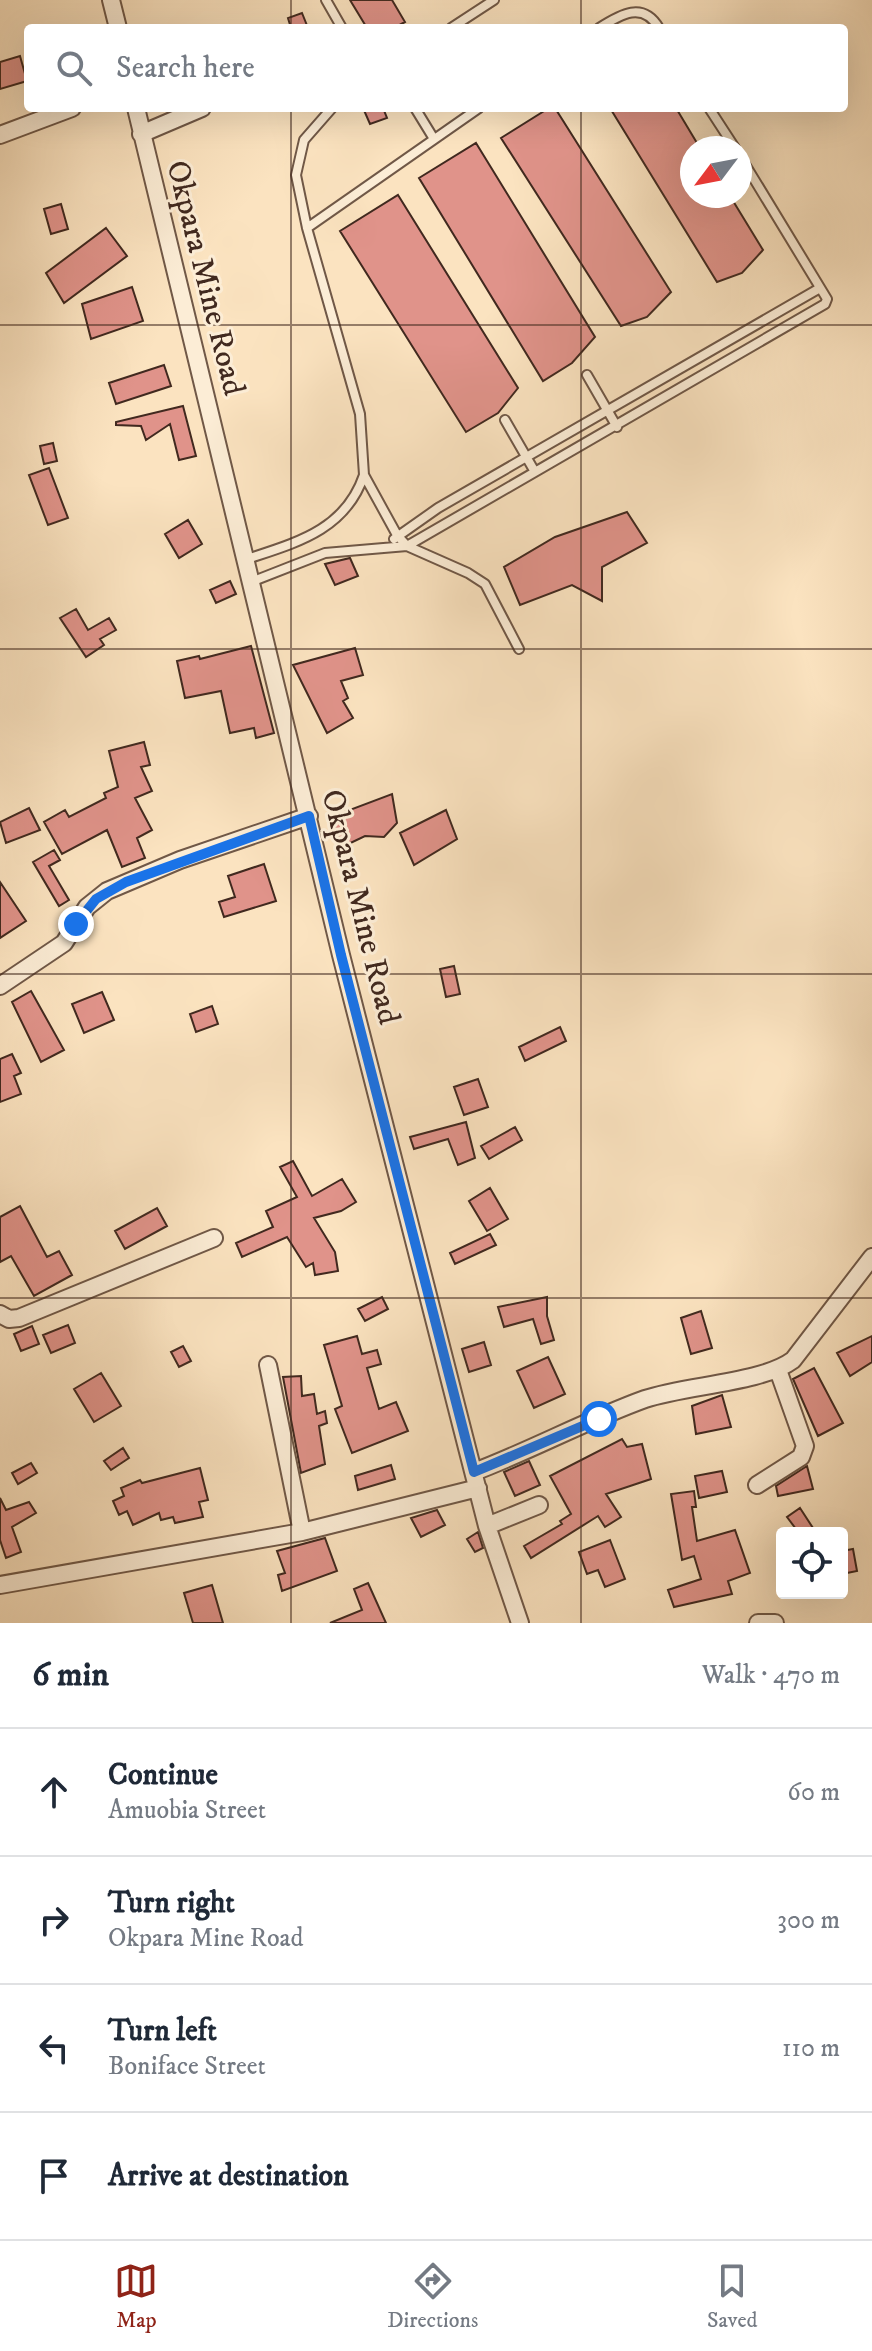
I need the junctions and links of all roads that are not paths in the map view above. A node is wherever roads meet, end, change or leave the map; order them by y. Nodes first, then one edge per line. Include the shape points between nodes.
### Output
1 (111, 0) edge
2 (326, 0) edge
3 (494, 0) edge
4 (117, 24) edge
5 (340, 24) edge
6 (464, 24) edge
7 (608, 24) edge
8 (656, 24) edge
9 (61, 112) edge
10 (137, 112) edge
11 (193, 112) edge
12 (328, 112) edge
13 (417, 112) edge
14 (473, 112) edge
15 (712, 112) edge
16 (141, 134) junction
17 (0, 135) edge
18 (727, 136) edge
19 (434, 139) junction
20 (752, 176) edge
21 (307, 228) junction
22 (820, 288) junction
23 (766, 320) junction
24 (774, 334) junction
25 (675, 372) junction
26 (587, 375) dead end
27 (685, 387) junction
28 (607, 410) junction
29 (505, 420) dead end
30 (617, 427) junction
31 (527, 457) junction
32 (535, 472) junction
33 (364, 475) junction
34 (397, 535) junction
35 (407, 546) junction
36 (390, 547) junction
37 (244, 560) junction
38 (250, 582) junction
39 (519, 649) dead end
40 (309, 816) junction
41 (0, 986) edge
42 (214, 1238) dead end
43 (872, 1257) edge
44 (0, 1314) edge
45 (268, 1365) dead end
46 (778, 1370) junction
47 (476, 1480) junction
48 (757, 1485) dead end
49 (539, 1505) dead end
50 (487, 1526) junction
51 (302, 1532) junction
52 (0, 1585) edge
53 (520, 1623) edge
54 (758, 1623) edge
55 (775, 1623) edge

1 - 4 street
2 - 5 lane
3 - 6 lane
7 - 8 lane via 639,11
9 - 17 street
10 - 16 street, Okpara Mine Road
11 - 16 street
12 - 21 lane via 299,154 296,175
13 - 19 lane
14 - 19 lane
15 - 18 lane
16 - 37 street, Okpara Mine Road
19 - 21 lane
20 - 22 lane
21 - 33 lane via 350,369 360,414
22 - 23 lane
22 - 24 lane via 825,304
23 - 24 lane
23 - 25 lane
24 - 27 lane
25 - 27 lane
25 - 28 lane
26 - 28 lane
27 - 30 lane
28 - 30 lane
28 - 31 lane
29 - 31 lane
30 - 32 lane
31 - 32 lane
31 - 34 lane
32 - 35 lane
33 - 34 lane
33 - 37 lane via 334,523
34 - 35 lane
34 - 36 lane
35 - 36 lane
35 - 39 lane via 485,584
36 - 38 lane via 325,553
37 - 38 street, Okpara Mine Road
38 - 40 street, Okpara Mine Road
40 - 41 street via 107,891 87,907 64,943
40 - 47 street, Okpara Mine Road
42 - 44 street via 19,1318
43 - 46 street via 793,1360
45 - 51 street
46 - 47 street via 646,1399
46 - 48 street via 805,1446 801,1457
47 - 50 street, Okpara Mine Road
47 - 51 street
49 - 50 street
50 - 53 street, Okpara Mine Road
51 - 52 street
54 - 55 street

